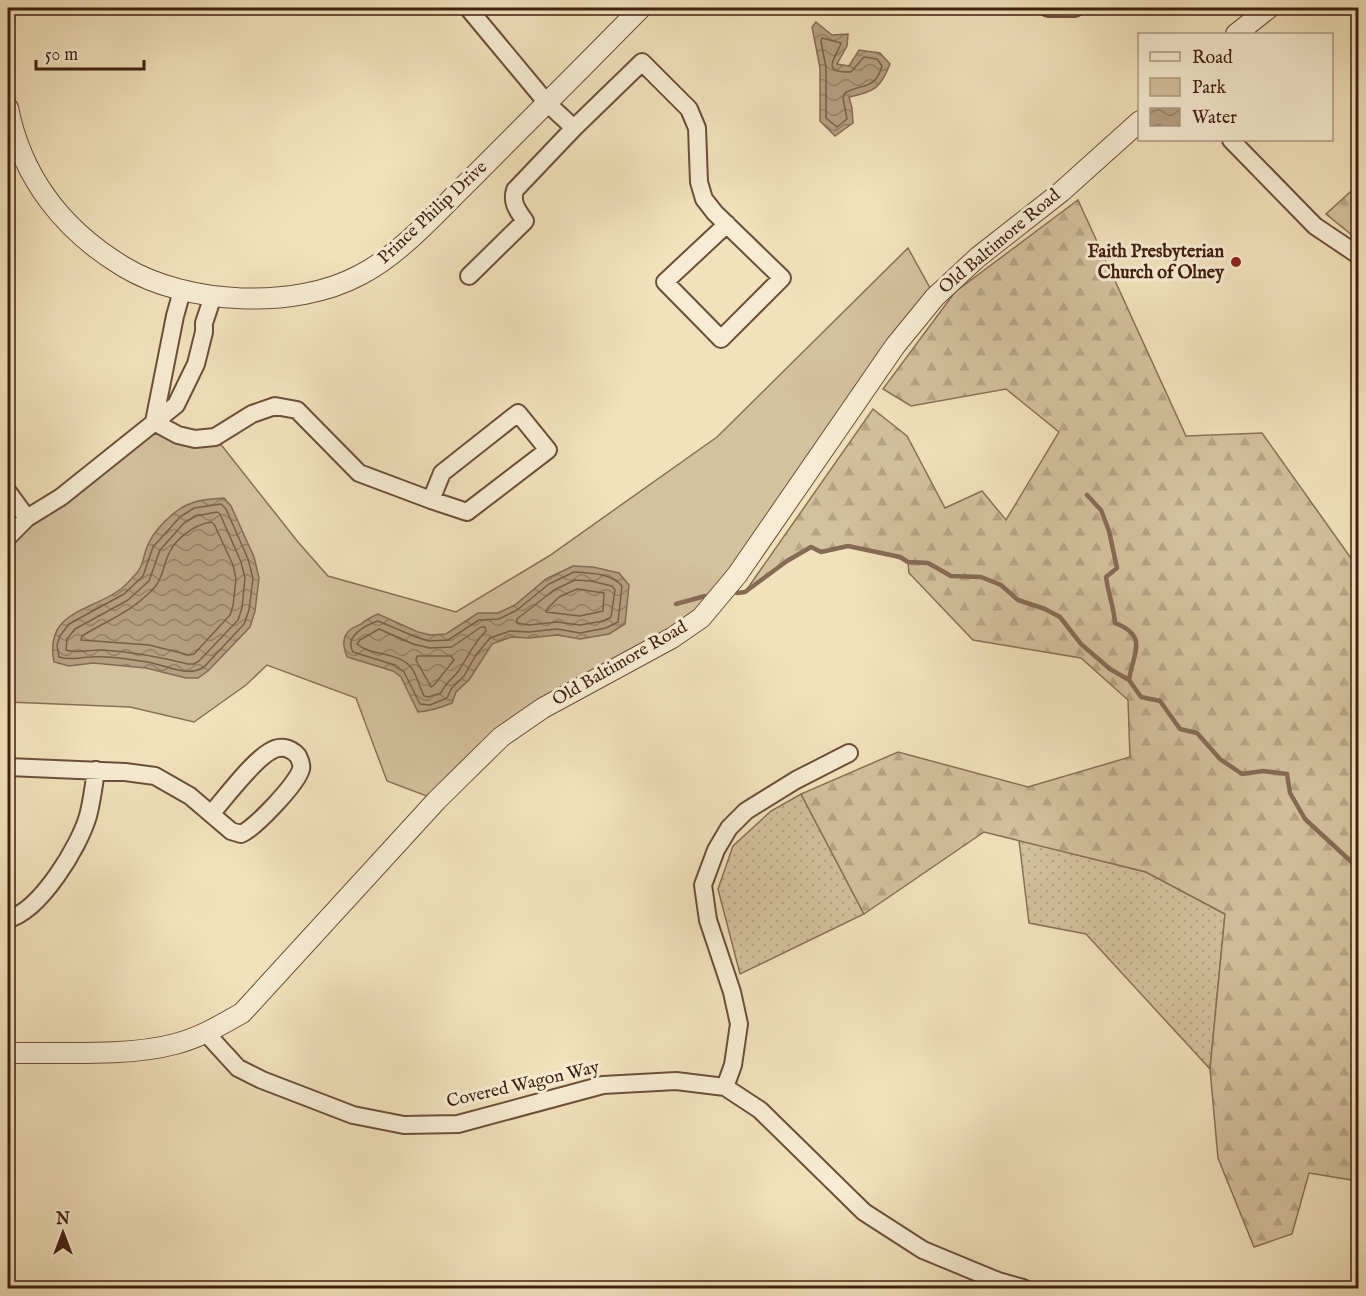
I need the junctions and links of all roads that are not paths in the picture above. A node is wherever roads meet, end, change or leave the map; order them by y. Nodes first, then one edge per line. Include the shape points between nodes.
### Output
1 (468, 8) edge
2 (642, 8) edge
3 (1048, 8) edge
4 (1075, 8) edge
5 (1269, 8) edge
6 (1237, 33) edge
7 (547, 103) junction
8 (8, 108) edge
9 (1138, 123) edge
10 (574, 128) junction
11 (1232, 141) edge
12 (727, 224) junction
13 (1359, 255) edge
14 (469, 276) dead end
15 (182, 291) junction
16 (213, 296) junction
17 (154, 422) junction
18 (8, 492) edge
19 (430, 500) junction
20 (27, 518) junction
21 (8, 537) edge
22 (849, 753) dead end
23 (8, 767) edge
24 (96, 770) junction
25 (211, 814) junction
26 (8, 919) edge
27 (206, 1033) junction
28 (8, 1053) edge
29 (725, 1087) junction
30 (1023, 1288) edge

1 - 7 street
2 - 7 street, Prince Philip Drive
3 - 4 street
5 - 6 street
7 - 10 street
7 - 16 street, Prince Philip Drive via 383,262 335,287 282,297
8 - 15 street, Prince Philip Drive via 26,166 64,220 104,255 155,282
9 - 27 street, Old Baltimore Road via 934,297 895,346 737,575 700,618 672,638 543,708 501,737 437,800 242,1013
10 - 12 street via 642,62 689,109 697,128 699,182 704,199
10 - 14 street via 515,190 512,198 525,221
11 - 13 street via 1315,226
12 - 12 street via 665,282 721,339 782,278
15 - 16 street, Prince Philip Drive
15 - 17 street
16 - 17 street via 187,387 177,405
17 - 19 street via 195,439 215,437 252,414 275,406 297,410 359,473
17 - 20 street via 61,497
18 - 20 street
19 - 19 street via 467,512 548,450 518,413 442,473
20 - 21 street
22 - 29 street via 746,811 729,828 716,850 703,885 708,920 739,1024 733,1065
23 - 24 street
24 - 25 street via 155,776 190,796
24 - 26 street via 80,839 37,900
25 - 25 street via 235,834 248,831 296,779 301,769 298,756 284,748 268,752
27 - 28 street, Old Baltimore Road via 174,1045 122,1052
27 - 29 street, Covered Wagon Way via 238,1068 262,1080 353,1115 404,1125 458,1124 603,1085 676,1081
29 - 30 street, Covered Wagon Way via 760,1110 864,1212 923,1250

